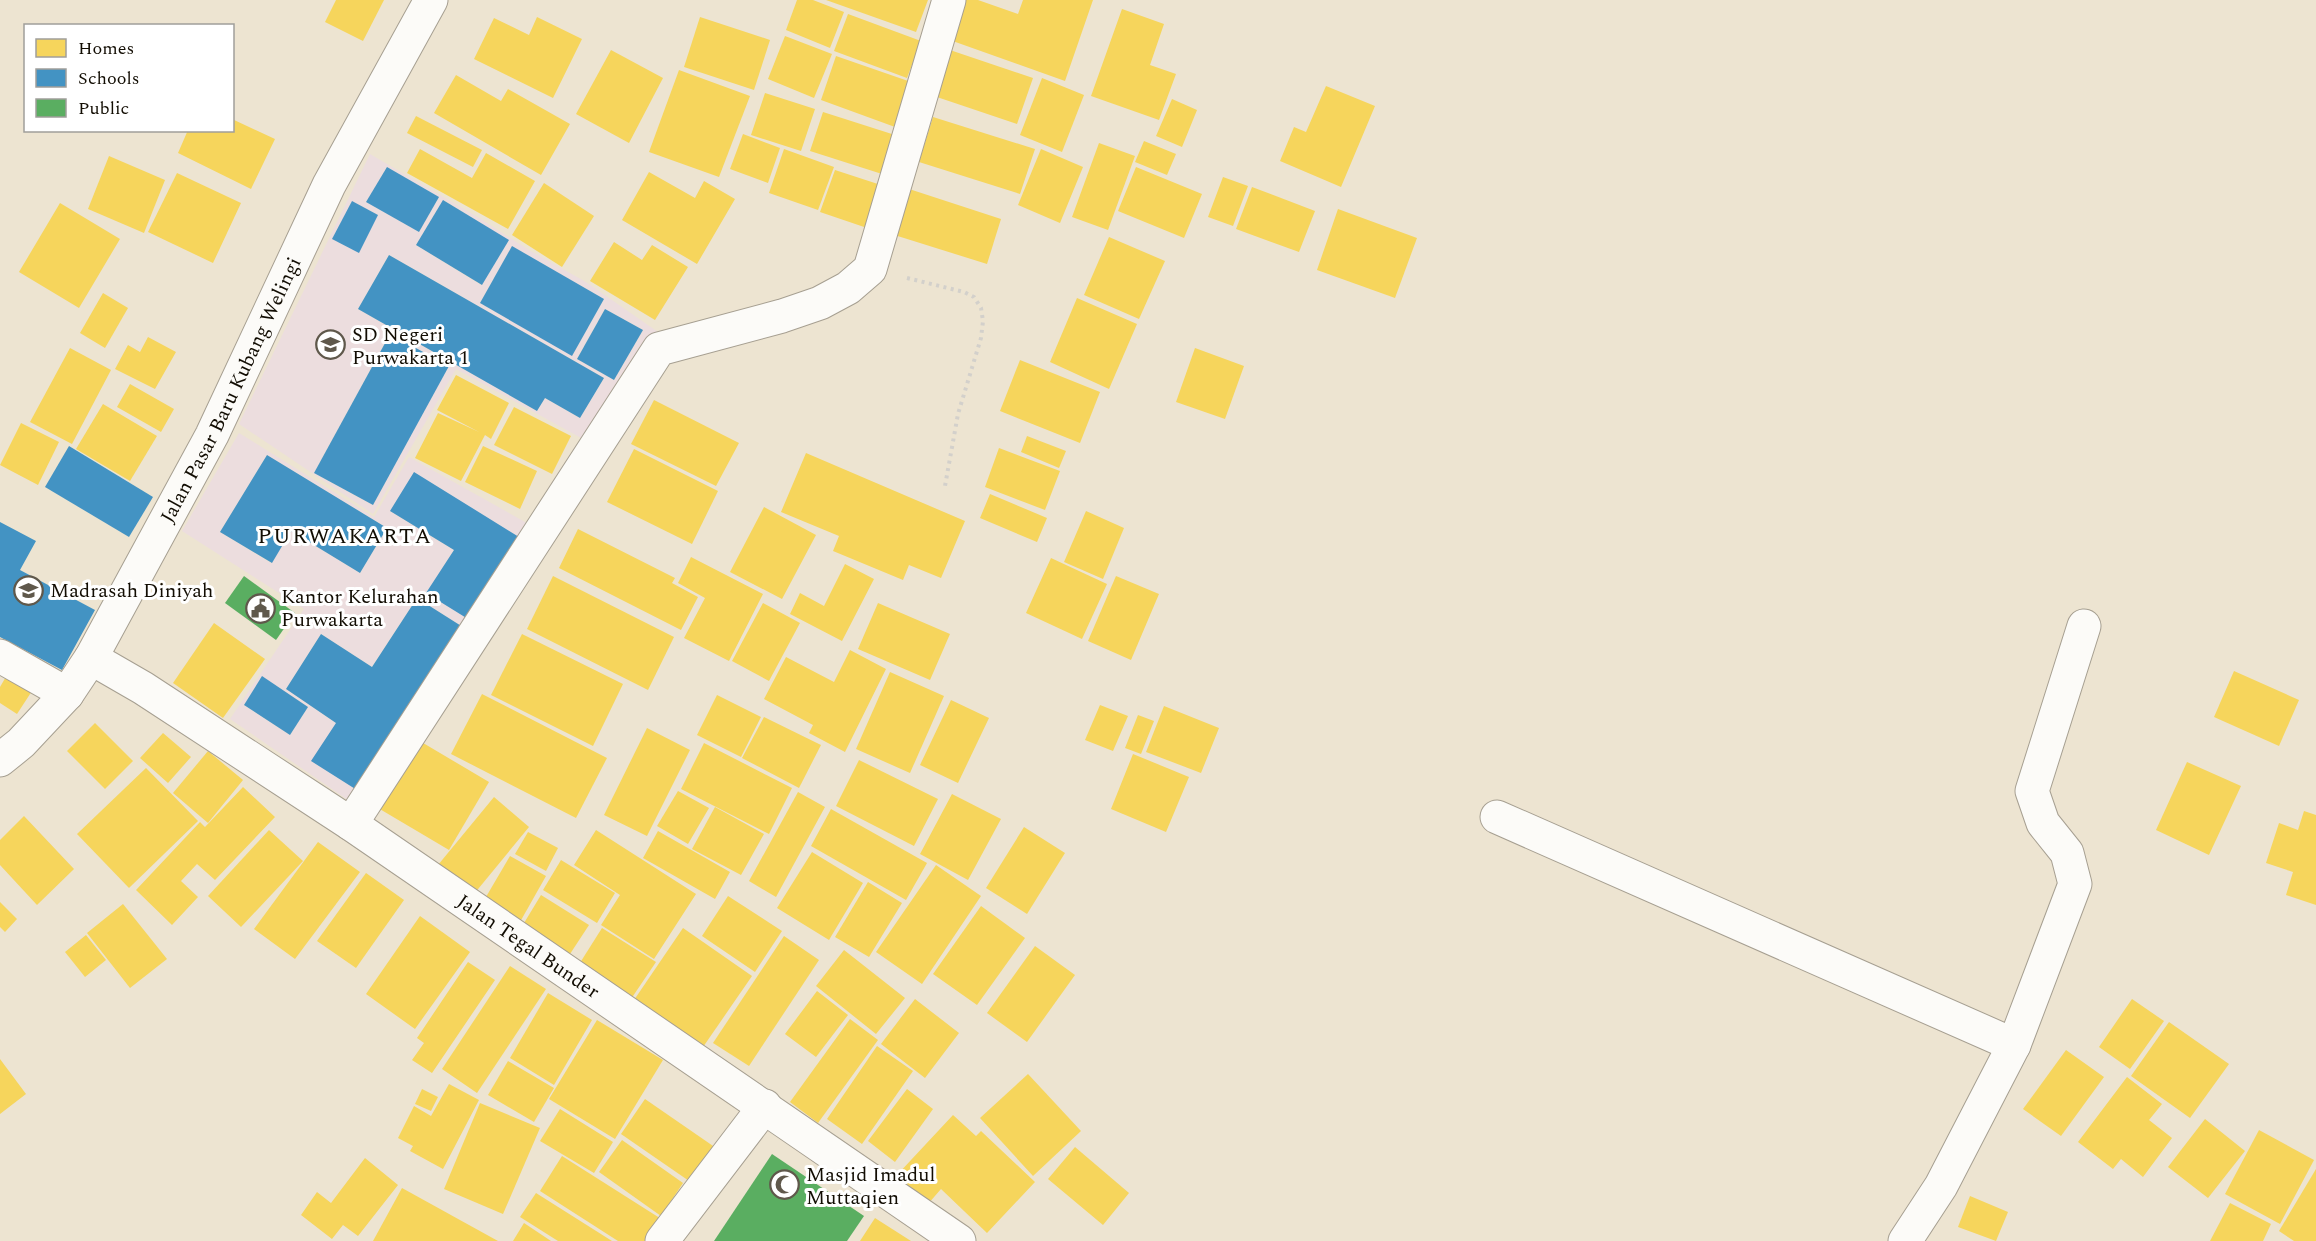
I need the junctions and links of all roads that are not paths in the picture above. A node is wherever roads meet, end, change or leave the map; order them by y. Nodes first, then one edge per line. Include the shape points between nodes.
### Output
1 (431, 0) edge
2 (949, 0) edge
3 (2084, 626) dead end
4 (0, 656) edge
5 (91, 658) junction
6 (67, 694) junction
7 (0, 760) edge
8 (1497, 817) dead end
9 (351, 824) junction
10 (2014, 1045) junction
11 (765, 1106) junction
12 (662, 1241) edge
13 (959, 1241) edge
14 (1905, 1241) edge

1 - 5 street, Jalan Pasar Baru Kubang Welingi via 329,185 212,435
2 - 9 street via 870,269 848,288 820,303 659,349
3 - 10 street via 2032,790 2043,823 2067,853 2075,884
4 - 6 street
5 - 6 street, Jalan Pasar Baru Kubang Welingi
5 - 9 street, Jalan Tegal Bunder
6 - 7 street, Jalan Pasar Baru Kubang Welingi
8 - 10 street
9 - 11 street, Jalan Tegal Bunder
10 - 14 street via 1941,1186
11 - 12 street
11 - 13 street, Jalan Tegal Bunder

